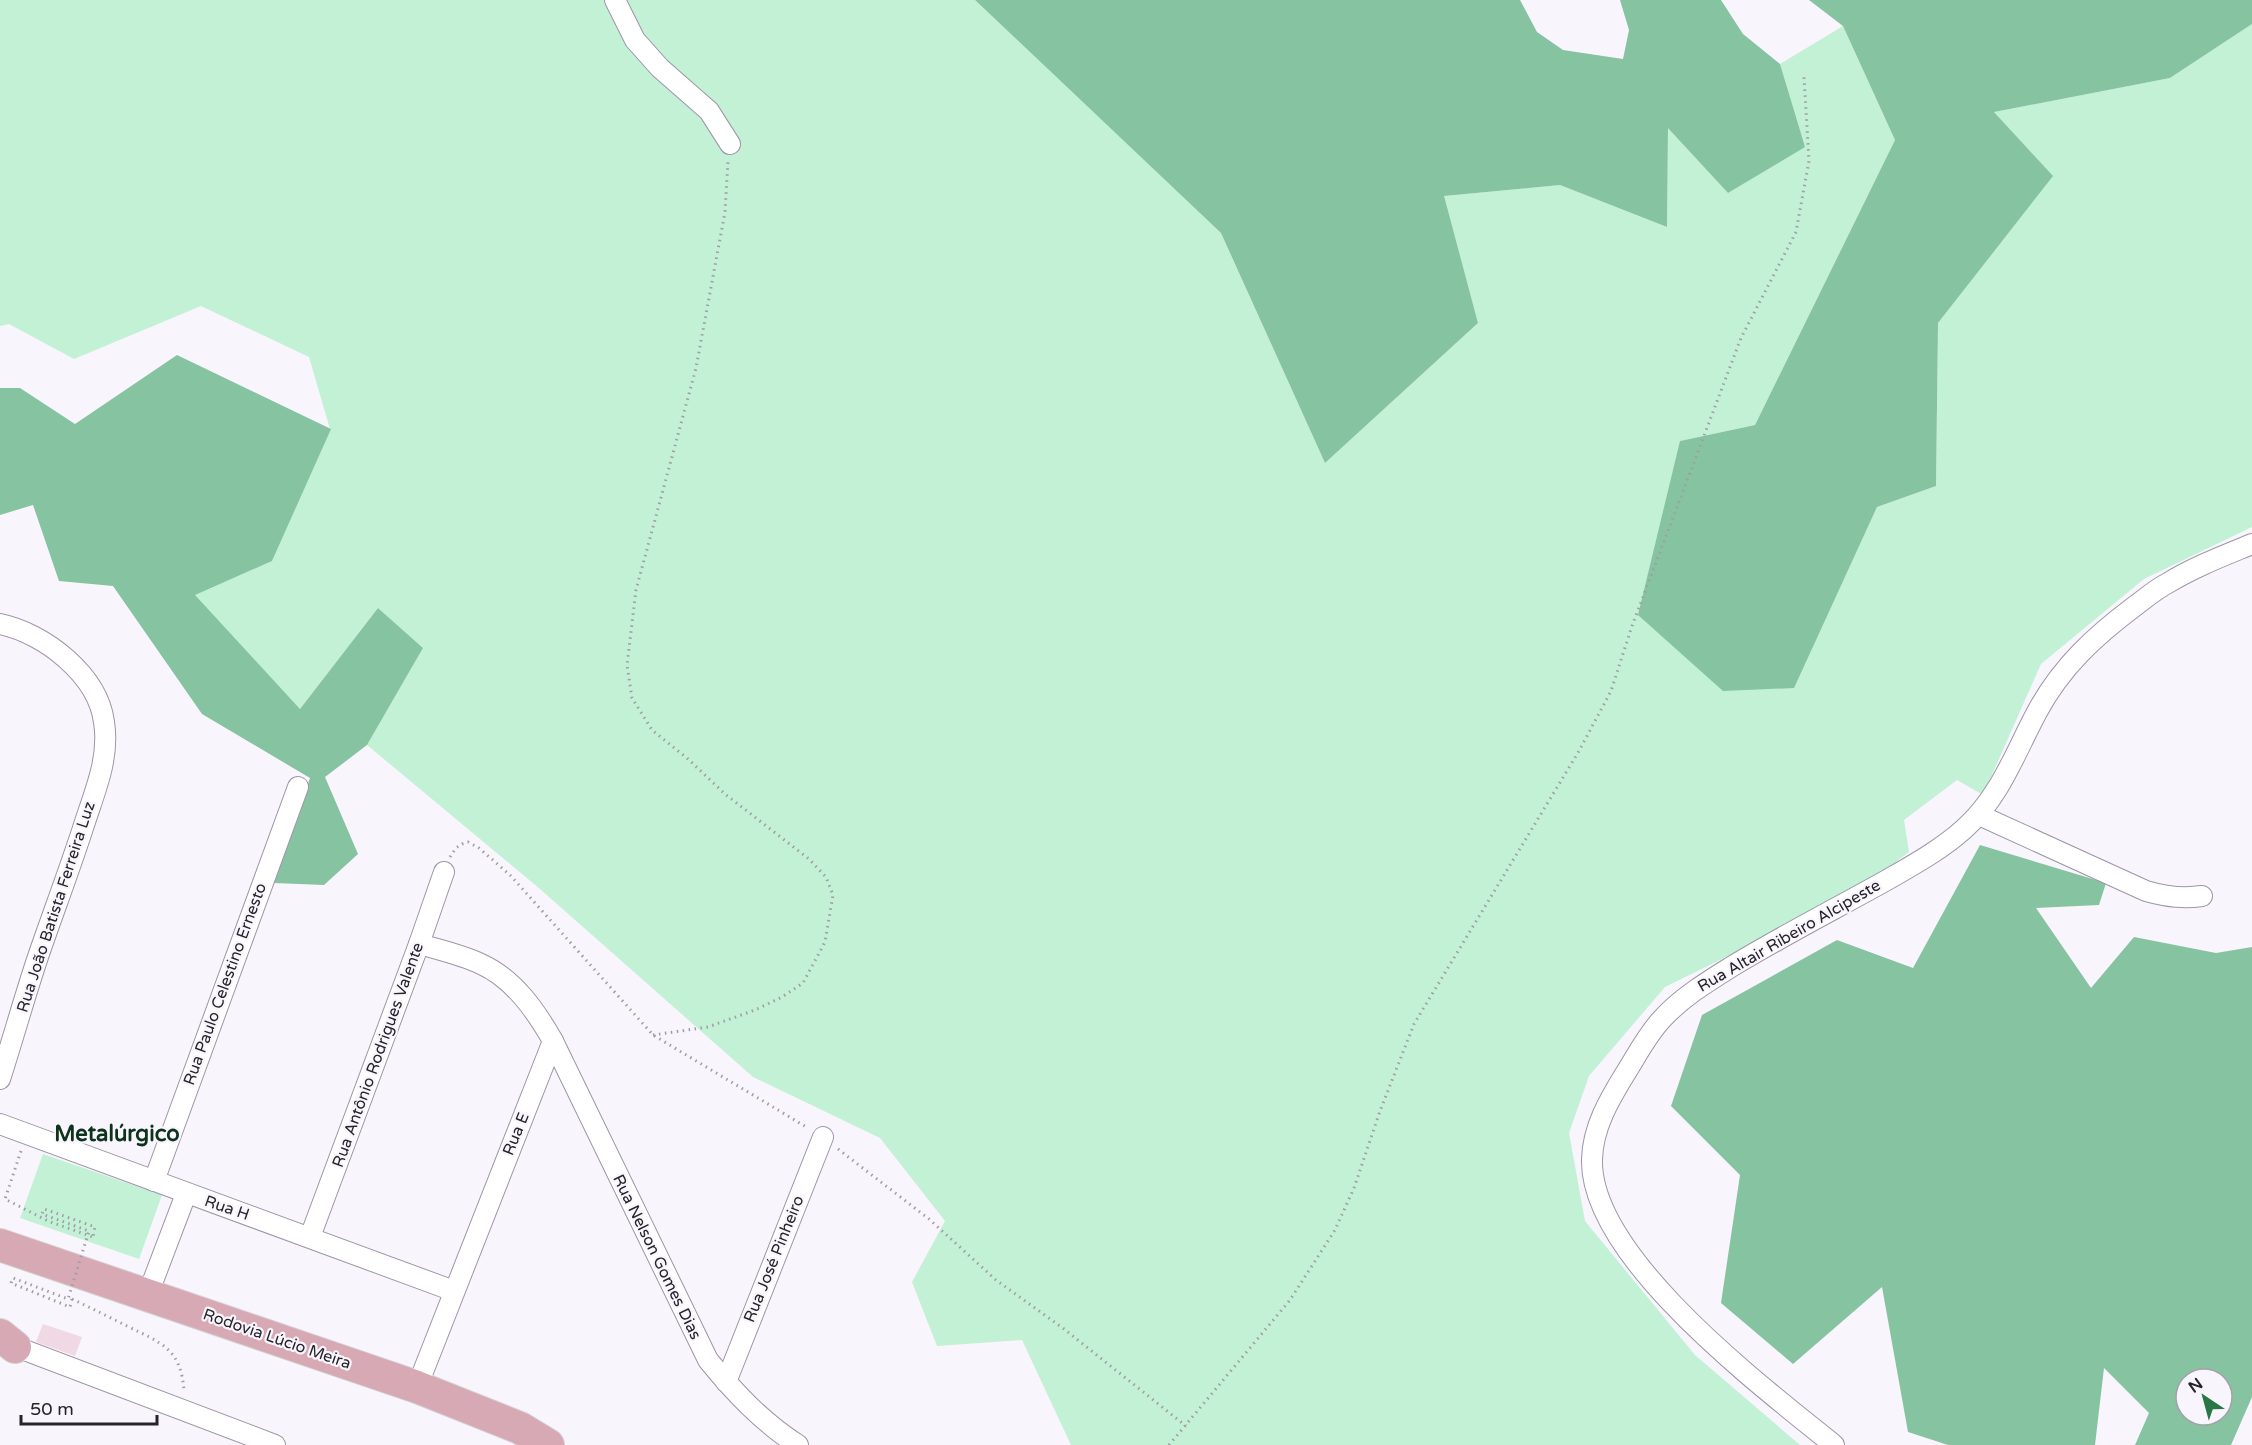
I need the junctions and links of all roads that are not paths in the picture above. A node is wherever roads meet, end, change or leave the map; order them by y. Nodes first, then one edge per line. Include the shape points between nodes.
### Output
1 (615, 0) edge
2 (729, 144) road end
3 (2252, 544) edge
4 (0, 624) edge
5 (298, 787) dead end
6 (1979, 815) junction
7 (444, 872) road end
8 (2202, 896) dead end
9 (419, 944) junction
10 (553, 1041) junction
11 (0, 1079) edge
12 (0, 1124) edge
13 (823, 1137) road end
14 (154, 1181) junction
15 (186, 1194) junction
16 (310, 1237) junction
17 (6, 1250) edge
18 (454, 1291) junction
19 (148, 1294) junction
20 (5, 1341) edge
21 (726, 1382) junction
22 (417, 1387) junction
23 (237, 1438) edge
24 (276, 1445) edge
25 (548, 1445) edge
26 (798, 1445) edge
27 (1834, 1445) edge

1 - 2 street via 635,40 709,111
3 - 6 street, Rua Altair Ribeiro Alcipeste via 2166,584 2098,634 2073,658 2038,710 2000,786
4 - 11 street, Rua João Batista Ferreira Luz via 52,647 91,687 104,720 105,753
5 - 14 street, Rua Paulo Celestino Ernesto
6 - 8 street via 2146,891 2183,898
6 - 27 street, Rua Altair Ribeiro Alcipeste via 1940,848 1733,966 1682,1000 1643,1044 1594,1137 1592,1162 1605,1212 1640,1264 1705,1338
7 - 9 street, Rua Antônio Rodrigues Valente
9 - 10 street via 468,958 495,971 525,1000
9 - 16 street, Rua Antônio Rodrigues Valente
10 - 18 street, Rua E
10 - 21 street, Rua Nelson Gomes Dias via 700,1345
12 - 14 street, Rua H
13 - 21 street, Rua José Pinheiro
14 - 15 street, Rua H
15 - 16 street, Rua H
15 - 19 street
16 - 18 street, Rua H
17 - 19 main road, Rodovia Lúcio Meira
18 - 22 street, Rua E
19 - 22 main road, Rodovia Lúcio Meira
20 - 23 street via 183,1410
21 - 26 street, Rua Nelson Gomes Dias via 766,1422
22 - 25 main road, Rodovia Lúcio Meira via 520,1428
23 - 24 street

